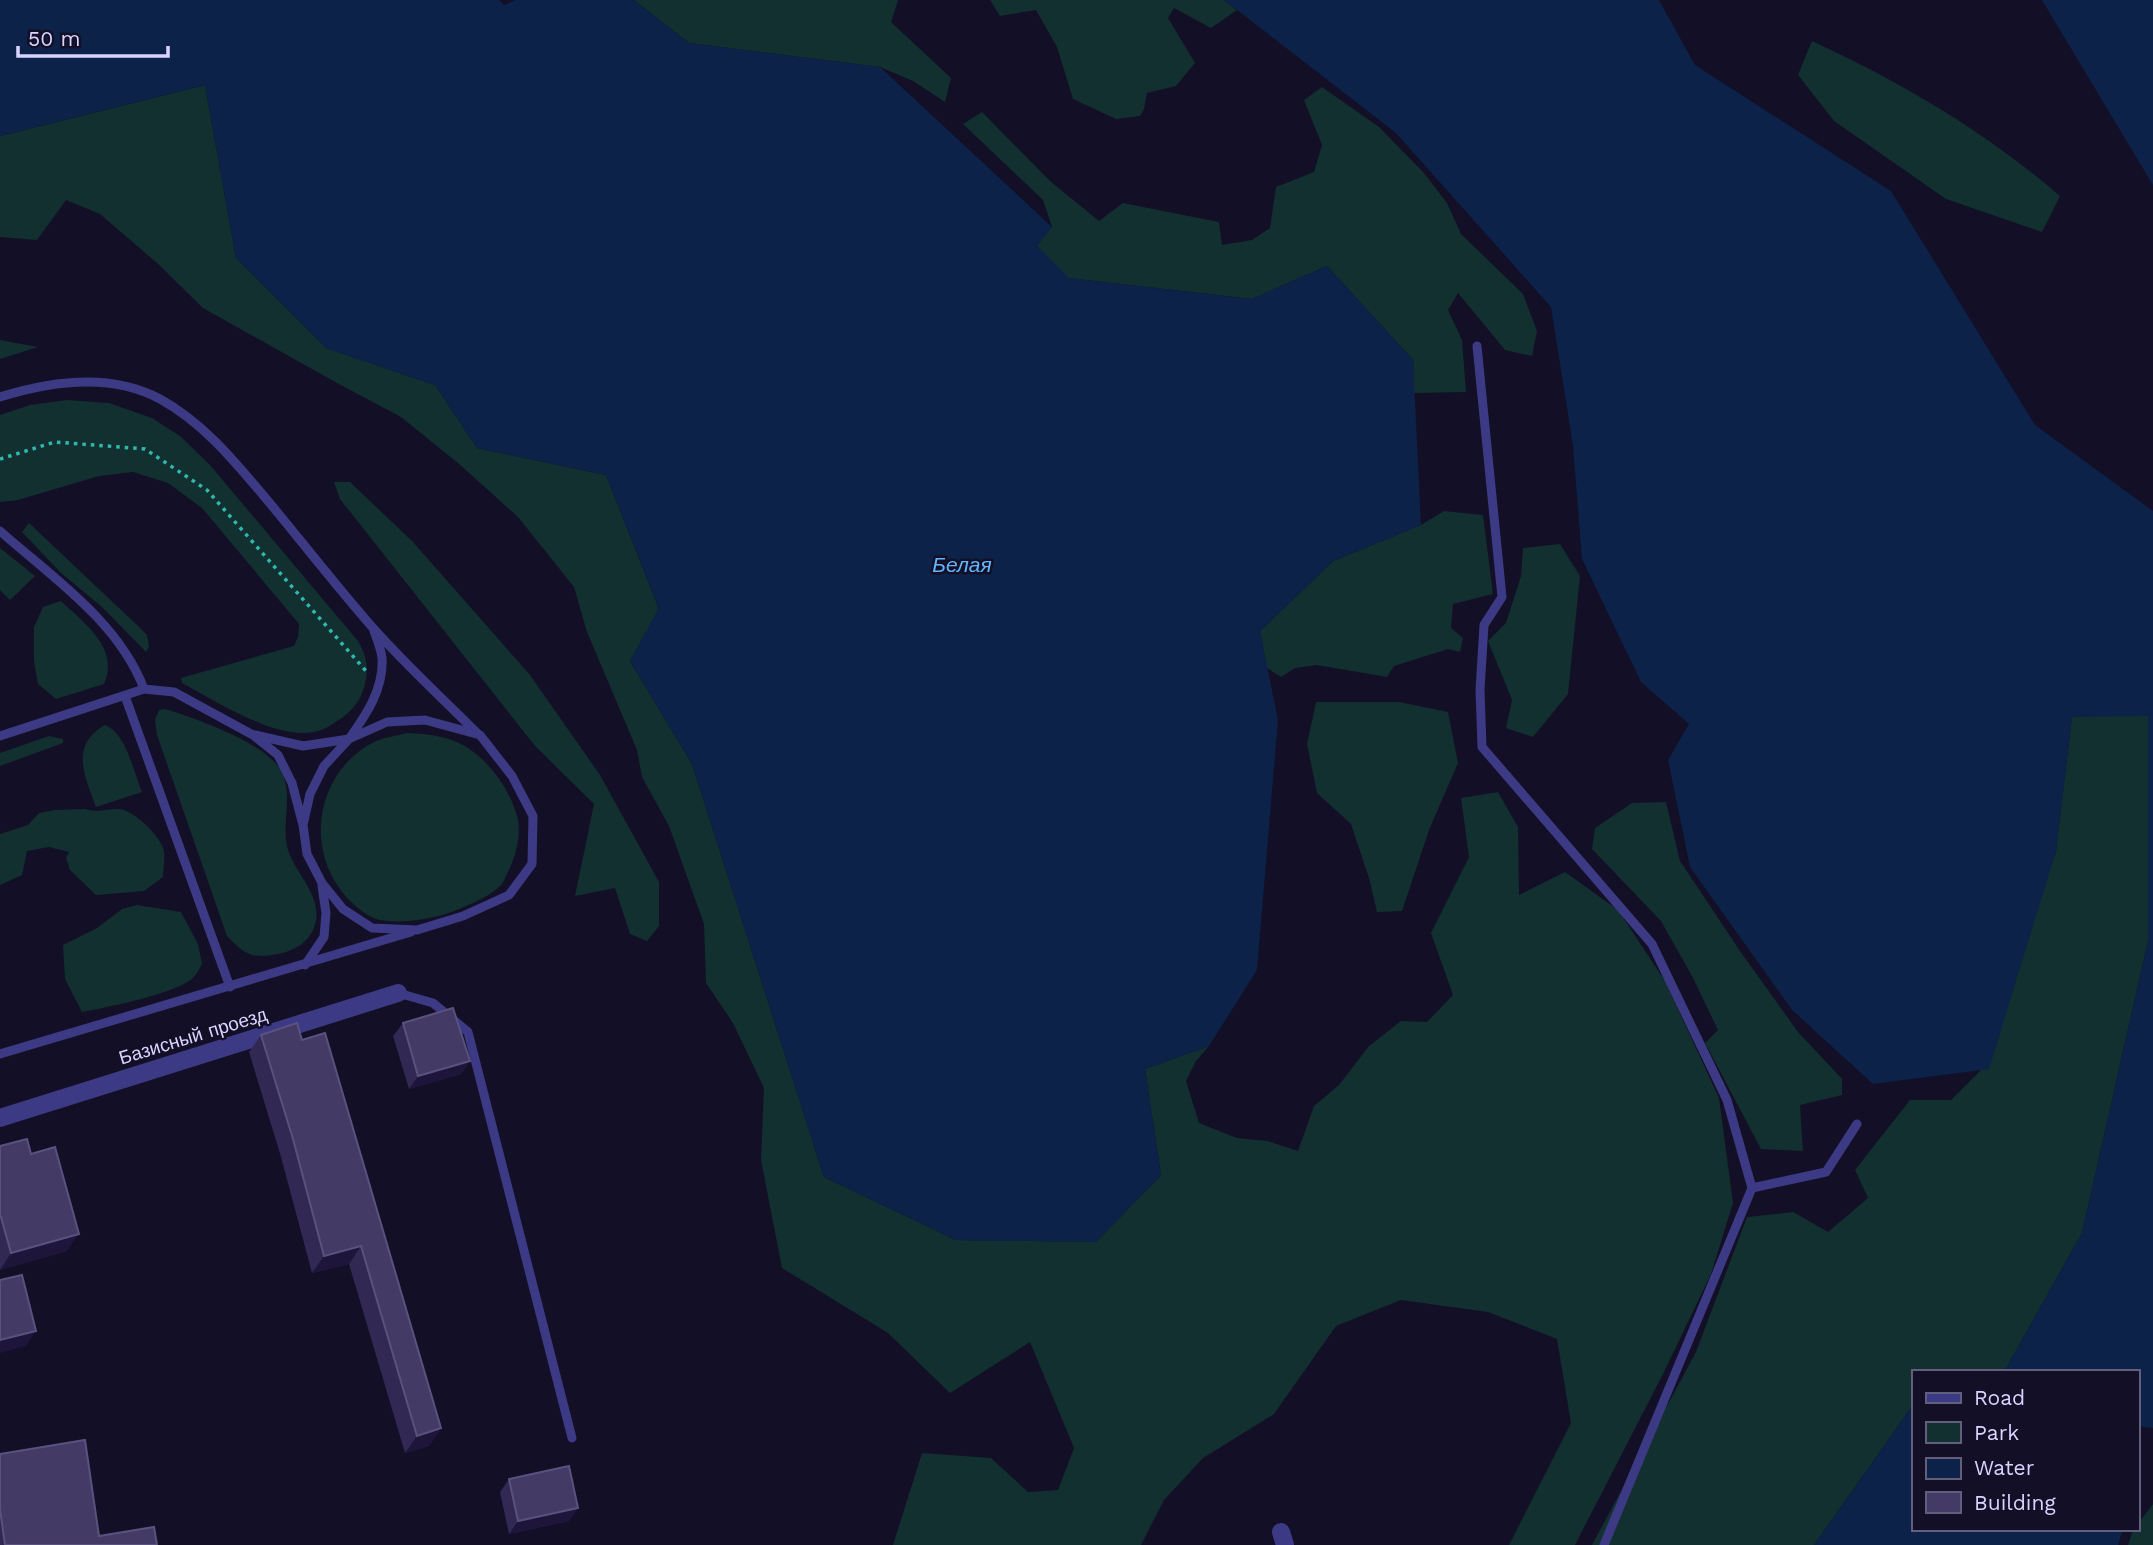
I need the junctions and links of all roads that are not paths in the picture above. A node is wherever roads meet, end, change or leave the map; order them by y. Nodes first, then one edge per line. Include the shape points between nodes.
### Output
1 (1477, 346) dead end
2 (0, 397) edge
3 (0, 531) edge
4 (374, 629) junction
5 (144, 689) junction
6 (125, 696) junction
7 (253, 735) junction
8 (480, 735) junction
9 (0, 736) edge
10 (349, 739) junction
11 (303, 825) junction
12 (322, 883) junction
13 (417, 930) junction
14 (305, 965) junction
15 (230, 987) junction
16 (398, 993) joint
17 (0, 1054) edge
18 (0, 1118) edge
19 (1857, 1124) dead end
20 (1752, 1188) junction
21 (572, 1438) dead end
22 (1604, 1545) edge

1 - 20 lane via 1502,597 1484,625 1482,747 1652,944 1727,1100
2 - 4 lane via 35,386 84,381 125,386 159,398 191,419 236,462
3 - 5 lane via 89,610 123,648
4 - 8 lane
4 - 10 lane via 382,657 379,684 370,708
5 - 6 lane
5 - 7 lane via 174,692
6 - 9 lane
6 - 15 lane
7 - 10 lane via 303,746
7 - 11 lane via 278,755 292,783
8 - 10 lane via 425,720 387,722
8 - 13 lane via 512,776 533,816 532,864 509,895
10 - 11 lane via 324,766 310,794
11 - 12 lane via 307,854
12 - 13 lane via 343,909 372,928
12 - 14 lane via 327,913 324,937
13 - 14 lane
14 - 15 lane
15 - 17 lane
16 - 18 street, Базисный проезд
16 - 21 lane via 433,1003 468,1032
19 - 20 lane via 1826,1172
20 - 22 lane

